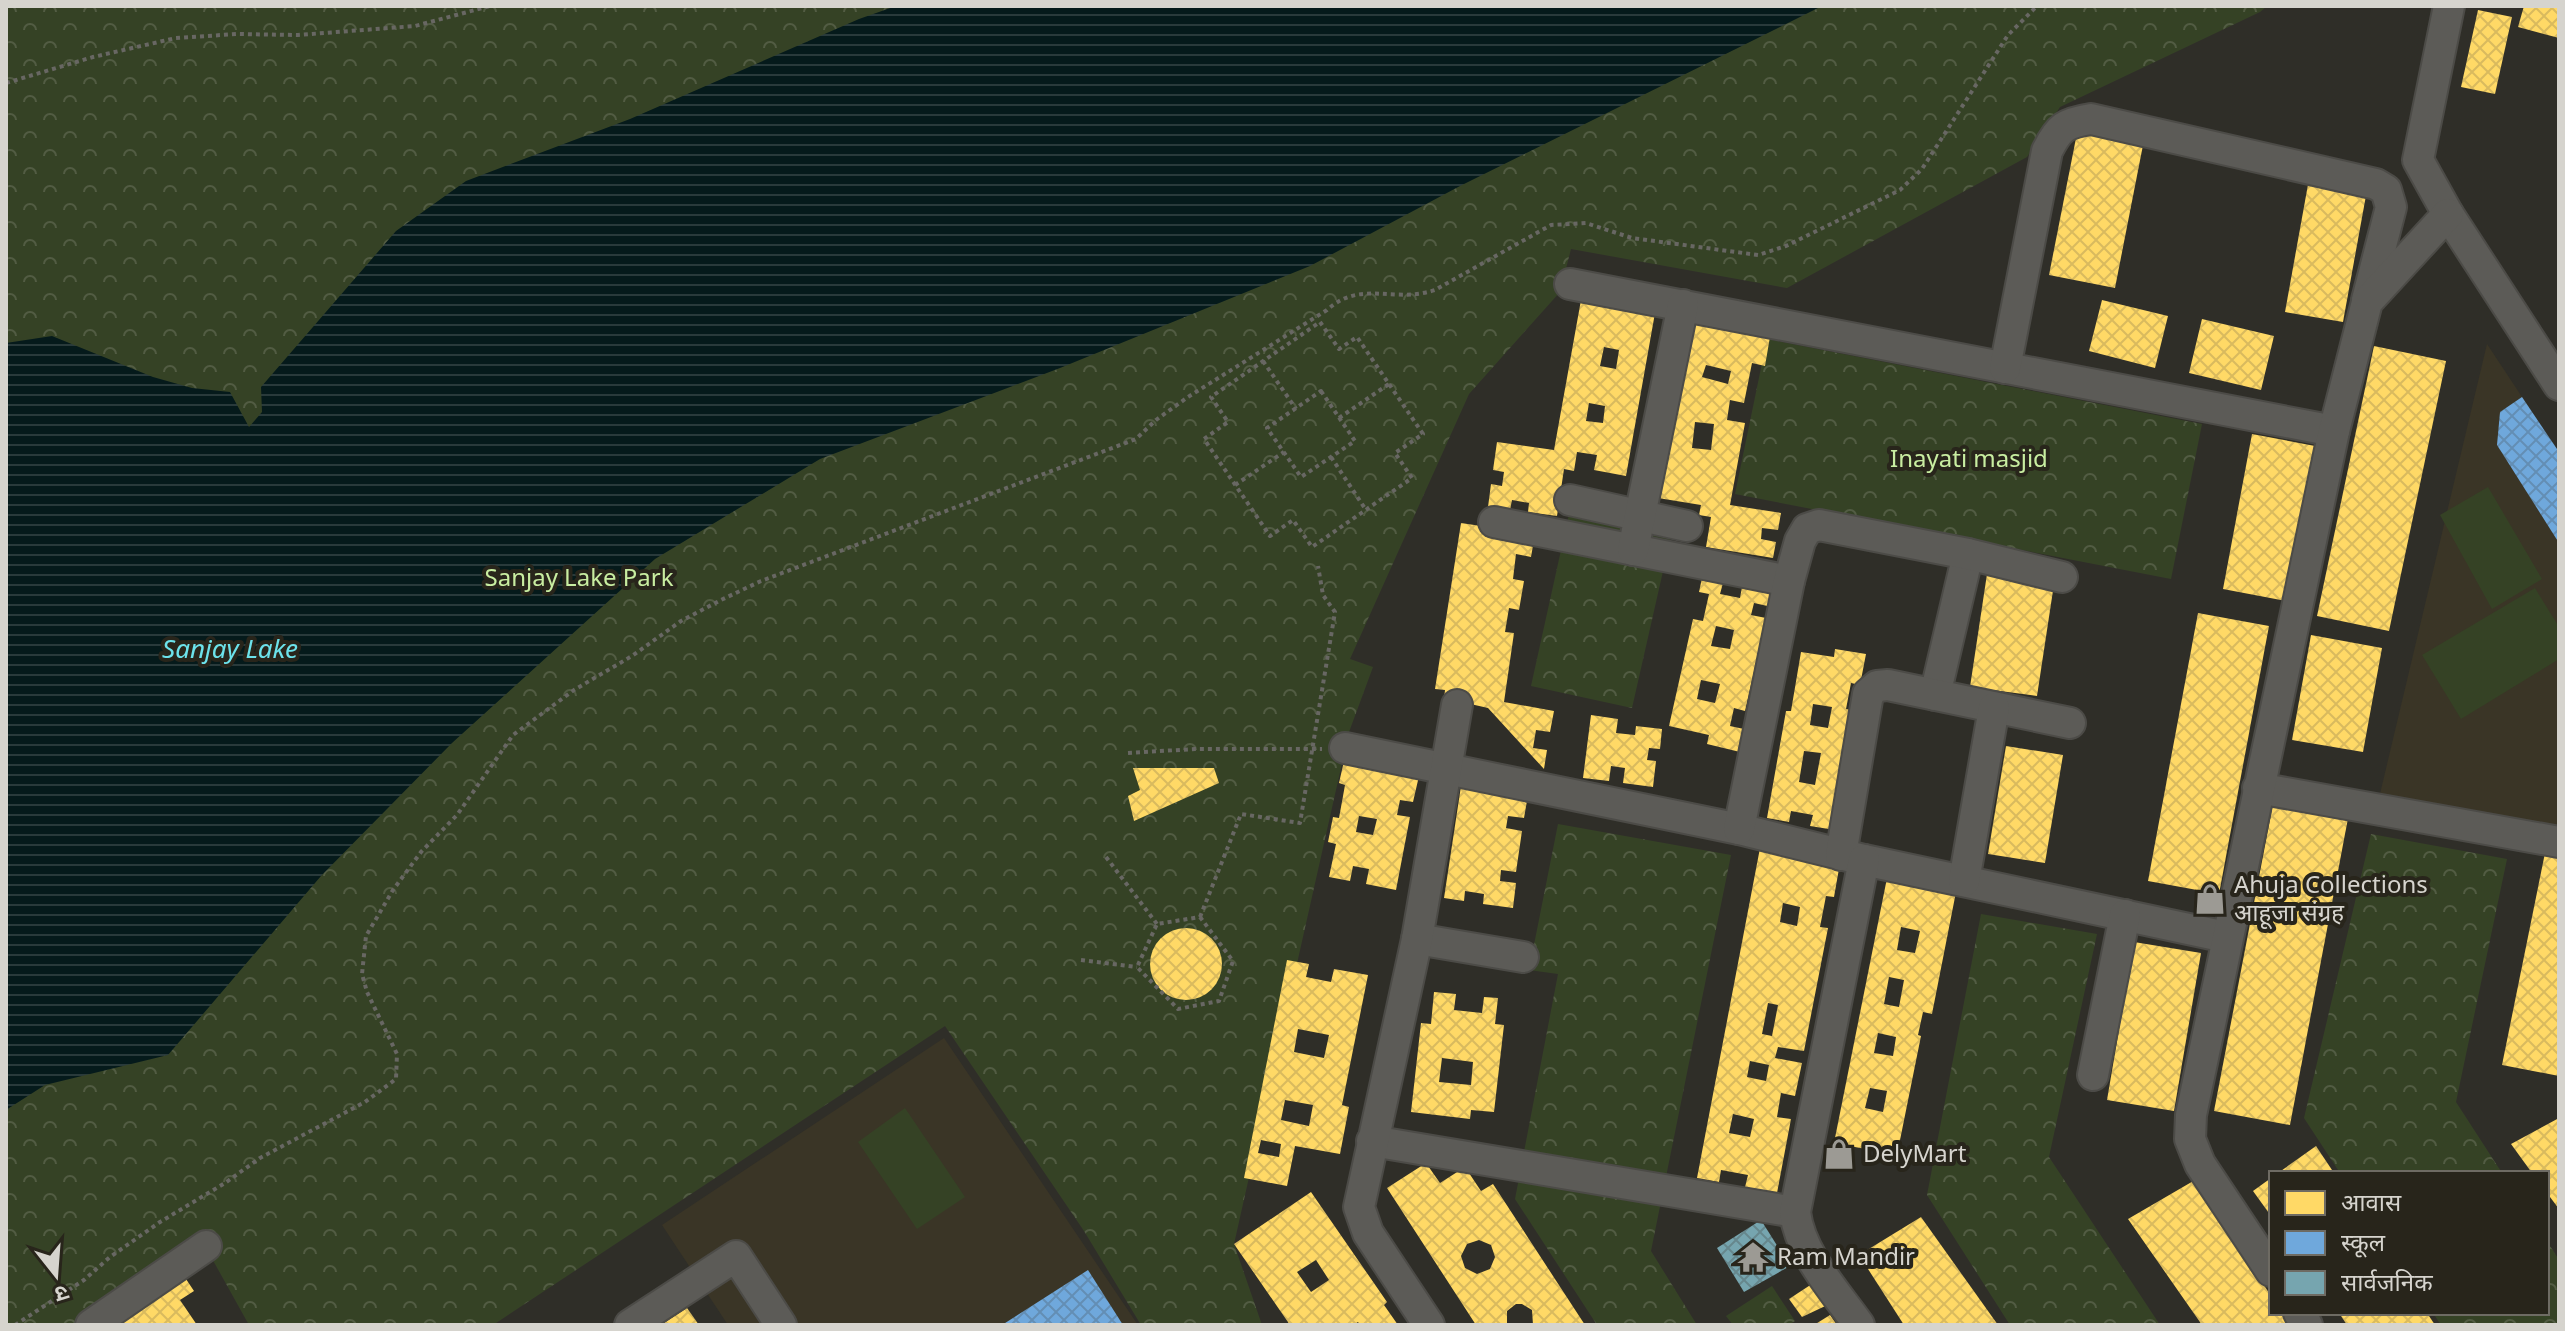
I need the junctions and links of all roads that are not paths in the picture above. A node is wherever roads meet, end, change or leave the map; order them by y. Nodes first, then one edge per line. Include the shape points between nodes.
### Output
1 (2449, 6) edge
2 (2448, 214) junction
3 (1570, 284) dead end
4 (2367, 302) junction
5 (1683, 305) junction
6 (2005, 368) junction
7 (2559, 385) edge
8 (2334, 431) junction
9 (1570, 500) dead end
10 (1639, 514) junction
11 (1494, 522) dead end
12 (1687, 526) dead end
13 (1633, 550) junction
14 (1968, 554) junction
15 (2062, 577) dead end
16 (1789, 581) junction
17 (1935, 695) junction
18 (1457, 705) dead end
19 (1994, 708) junction
20 (2070, 723) dead end
21 (1345, 748) dead end
22 (1445, 770) junction
23 (2258, 788) junction
24 (1739, 829) junction
25 (2559, 842) edge
26 (1853, 857) junction
27 (1964, 881) junction
28 (2125, 915) junction
29 (2226, 937) junction
30 (1417, 939) junction
31 (1523, 957) dead end
32 (2093, 1075) dead end
33 (1372, 1141) junction
34 (1795, 1212) junction
35 (206, 1246) dead end
36 (2269, 1268) edge
37 (91, 1325) edge
38 (630, 1325) edge
39 (781, 1325) edge
40 (1429, 1325) edge
41 (1859, 1325) edge

1 - 2 street via 2418,160
2 - 4 street
2 - 7 street
3 - 5 street
4 - 6 street via 2391,207 2386,190 2091,119 2070,122 2056,133 2047,151
4 - 8 street
5 - 6 street
5 - 10 street
6 - 8 street
8 - 23 street
9 - 10 street
10 - 12 street
10 - 13 street
11 - 13 street
13 - 16 street
14 - 15 street
14 - 16 street via 1819,525 1807,529 1800,541
14 - 17 street
16 - 24 street
17 - 19 street
17 - 26 street via 1888,685 1868,694
18 - 22 street
19 - 20 street
19 - 27 street
21 - 22 street
22 - 24 street
22 - 30 street
23 - 25 street
23 - 29 street
24 - 26 street
26 - 27 street
26 - 34 street
27 - 28 street
28 - 29 street
28 - 32 street
29 - 36 street via 2190,1139 2200,1164
30 - 31 street
30 - 33 street
33 - 34 street
33 - 40 street via 1359,1207 1368,1233
34 - 41 street via 1797,1231
35 - 37 street
38 - 39 street via 736,1256

